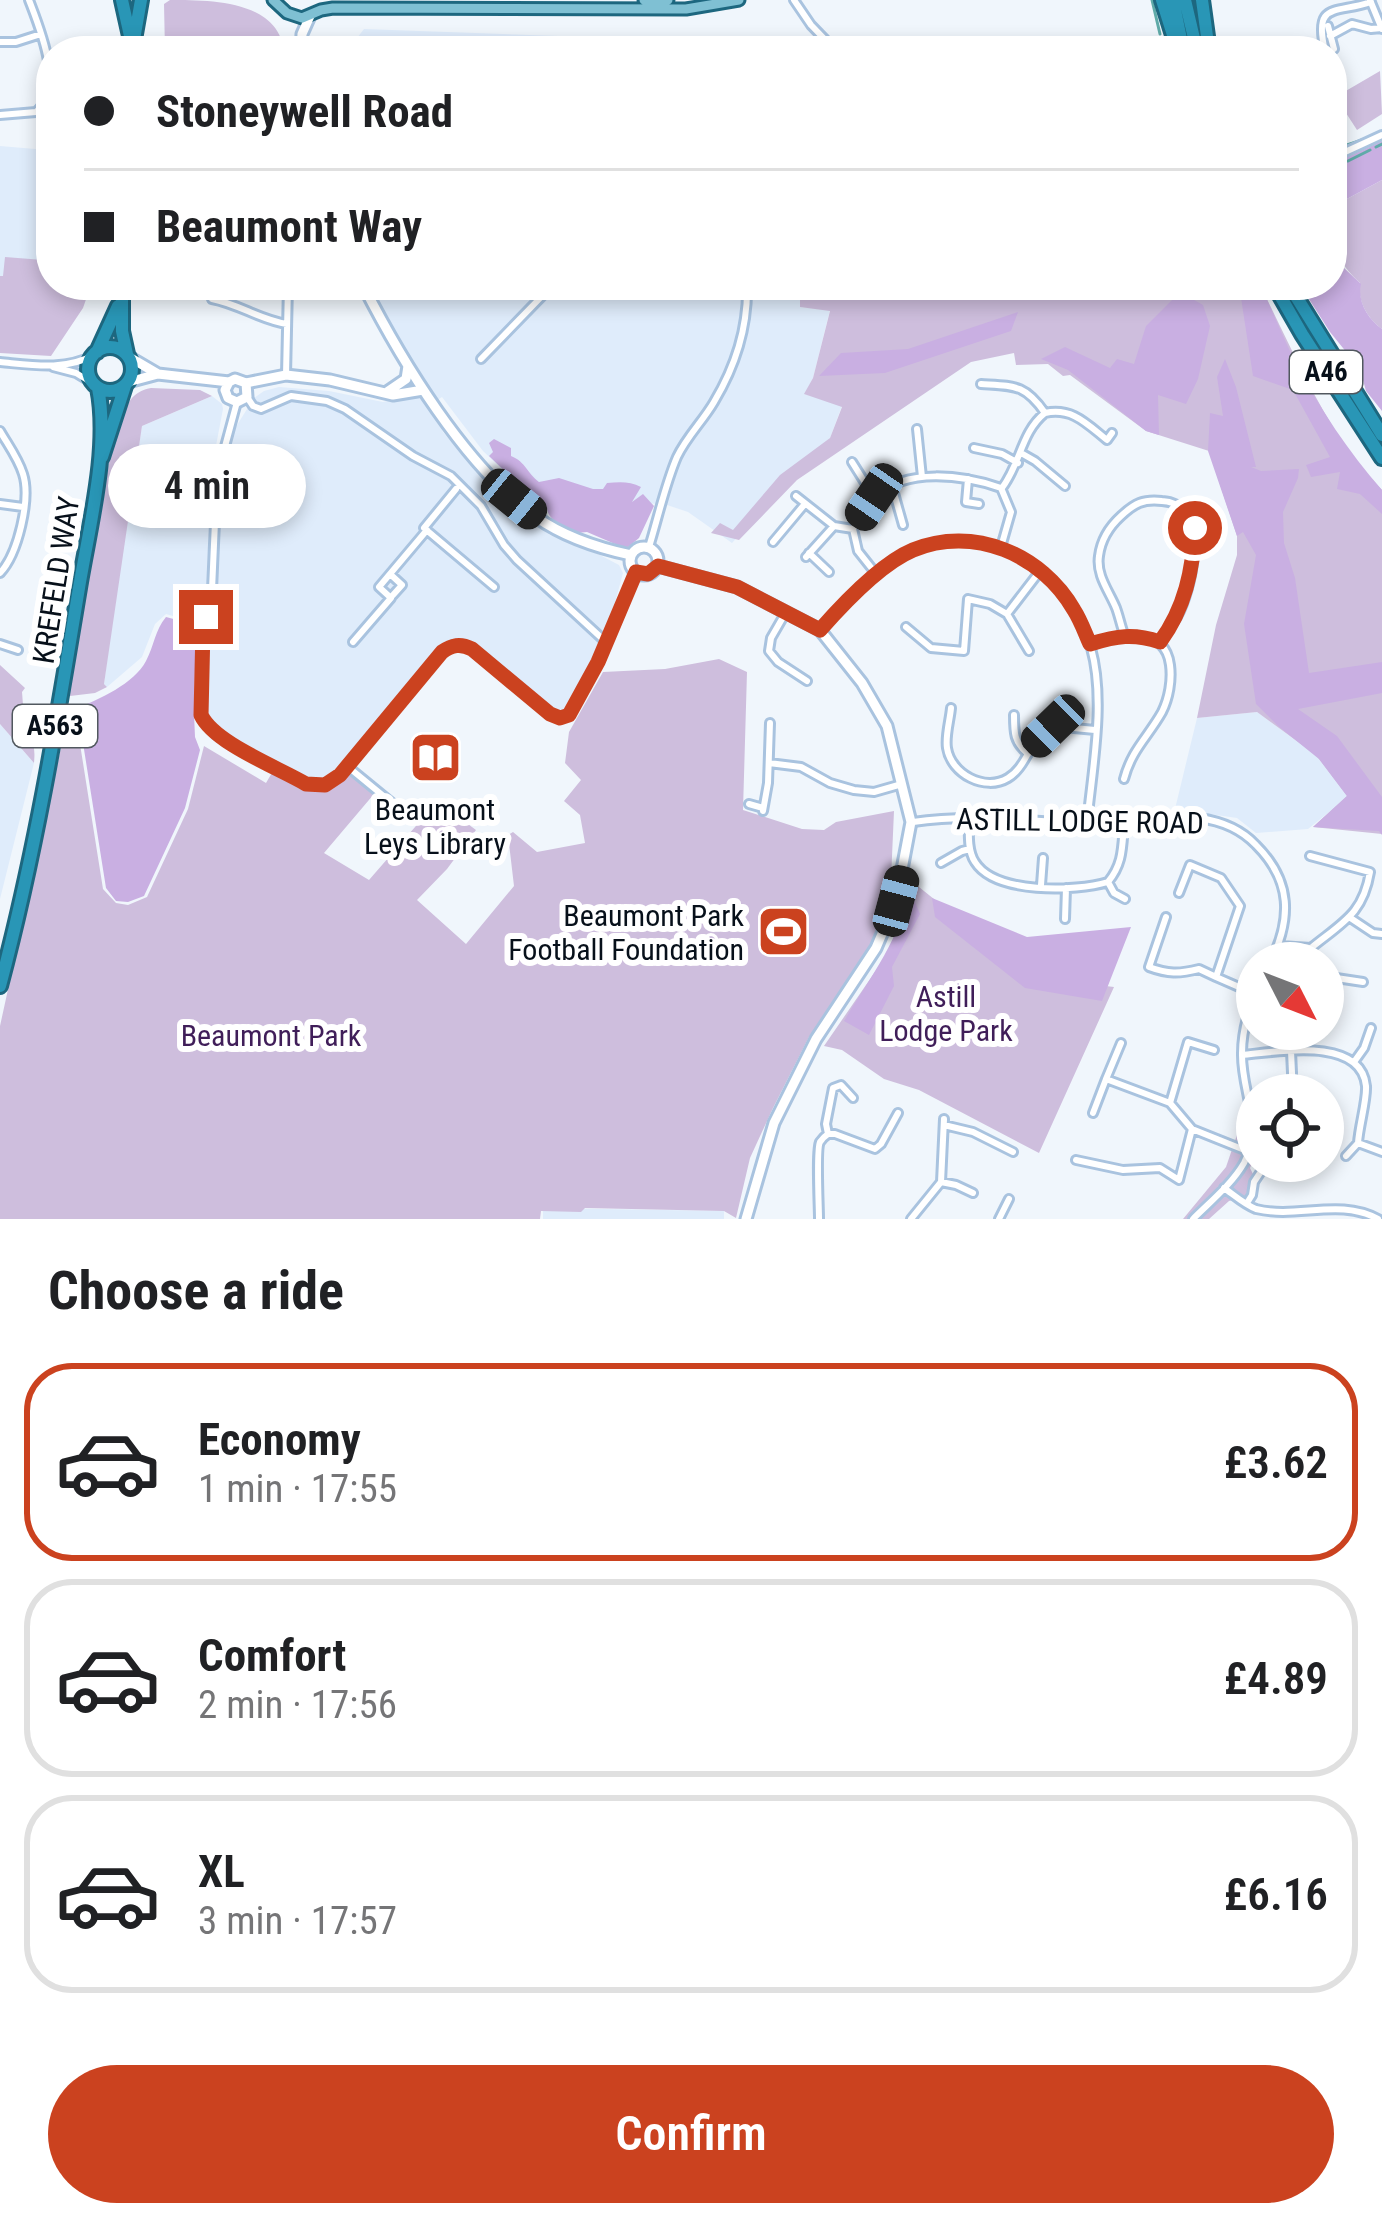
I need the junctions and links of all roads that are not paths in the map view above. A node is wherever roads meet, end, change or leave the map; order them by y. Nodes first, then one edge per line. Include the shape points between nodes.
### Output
1 (29, 0) edge
2 (122, 0) edge
3 (141, 0) edge
4 (322, 0) edge
5 (644, 0) edge
6 (668, 0) edge
7 (740, 0) edge
8 (794, 0) edge
9 (1162, 0) edge
10 (1173, 0) edge
11 (1185, 0) edge
12 (1202, 0) edge
13 (1370, 1) edge
14 (278, 2) edge
15 (313, 14) junction
16 (295, 17) junction
17 (1320, 22) junction
18 (1382, 29) edge
19 (41, 34) joint
20 (302, 34) joint
21 (129, 36) edge
22 (135, 36) edge
23 (822, 36) edge
24 (1175, 36) edge
25 (1179, 36) edge
26 (1193, 36) edge
27 (1207, 36) edge
28 (1325, 36) edge
29 (1330, 36) joint
30 (0, 42) edge
31 (36, 112) edge
32 (0, 115) edge
33 (1382, 135) edge
34 (1347, 151) edge
35 (119, 300) edge
36 (122, 300) edge
37 (221, 300) edge
38 (288, 300) edge
39 (371, 300) edge
40 (538, 300) edge
41 (746, 300) edge
42 (1283, 300) edge
43 (1298, 300) edge
44 (287, 324) junction
45 (95, 354) junction
46 (128, 356) junction
47 (482, 359) dead end
48 (0, 362) edge
49 (49, 366) junction
50 (408, 366) junction
51 (158, 374) junction
52 (286, 375) junction
53 (246, 383) junction
54 (127, 384) junction
55 (981, 384) dead end
56 (96, 386) junction
57 (227, 386) junction
58 (423, 390) junction
59 (383, 393) junction
60 (242, 399) junction
61 (1045, 413) junction
62 (917, 429) dead end
63 (0, 431) edge
64 (1112, 433) dead end
65 (1382, 435) edge
66 (974, 448) dead end
67 (1021, 453) junction
68 (1382, 458) edge
69 (852, 462) dead end
70 (1018, 463) junction
71 (100, 464) junction
72 (922, 477) junction
73 (968, 479) junction
74 (892, 486) junction
75 (1065, 486) dead end
76 (1001, 488) junction
77 (456, 489) dead end
78 (796, 496) dead end
79 (874, 497) junction
80 (979, 503) dead end
81 (0, 504) edge
82 (804, 505) junction
83 (23, 507) junction
84 (902, 525) dead end
85 (833, 526) junction
86 (854, 529) junction
87 (428, 530) junction
88 (773, 542) dead end
89 (649, 548) junction
90 (1001, 548) junction
91 (631, 555) junction
92 (658, 566) junction
93 (1040, 571) junction
94 (636, 572) junction
95 (829, 572) dead end
96 (0, 573) edge
97 (390, 574) junction
98 (878, 575) junction
99 (494, 587) dead end
100 (393, 595) dead end
101 (786, 610) junction
102 (1007, 614) junction
103 (906, 627) dead end
104 (820, 630) junction
105 (1124, 634) junction
106 (353, 642) dead end
107 (1160, 642) junction
108 (607, 643) junction
109 (0, 644) edge
110 (1090, 644) junction
111 (18, 650) dead end
112 (1029, 651) dead end
113 (964, 652) junction
114 (971, 659) dead end
115 (807, 681) dead end
116 (951, 709) dead end
117 (1014, 712) dead end
118 (770, 723) dead end
119 (1095, 730) junction
120 (1028, 754) junction
121 (769, 763) junction
122 (347, 766) junction
123 (1124, 778) dead end
124 (902, 784) junction
125 (392, 803) dead end
126 (749, 804) dead end
127 (969, 816) junction
128 (910, 822) junction
129 (1087, 824) junction
130 (1124, 825) junction
131 (970, 849) junction
132 (1042, 858) dead end
133 (941, 862) dead end
134 (1315, 862) dead end
135 (1370, 872) junction
136 (1382, 874) edge
137 (1108, 882) junction
138 (1041, 886) junction
139 (1066, 888) junction
140 (1178, 893) dead end
141 (1125, 899) dead end
142 (1166, 917) dead end
143 (1349, 917) junction
144 (1064, 919) dead end
145 (1382, 934) edge
146 (1280, 942) edge
147 (1318, 942) edge
148 (1216, 977) junction
149 (1344, 979) edge
150 (1363, 982) dead end
151 (1236, 984) edge
152 (0, 986) edge
153 (1371, 1028) dead end
154 (1121, 1042) dead end
155 (1214, 1050) dead end
156 (1242, 1050) edge
157 (1291, 1051) junction
158 (1241, 1055) junction
159 (1354, 1062) junction
160 (1245, 1074) edge
161 (1292, 1074) edge
162 (1106, 1079) junction
163 (853, 1098) dead end
164 (1170, 1102) junction
165 (898, 1113) dead end
166 (1093, 1113) dead end
167 (1192, 1129) junction
168 (827, 1134) junction
169 (1358, 1142) junction
170 (1236, 1146) edge
171 (1013, 1152) dead end
172 (1382, 1152) edge
173 (1346, 1156) dead end
174 (1076, 1160) dead end
175 (1236, 1172) edge
176 (941, 1182) junction
177 (1255, 1182) edge
178 (1224, 1188) junction
179 (974, 1193) dead end
180 (1009, 1199) dead end
181 (1247, 1204) junction
182 (746, 1215) edge
183 (1283, 1216) edge
184 (819, 1219) edge
185 (911, 1219) edge
186 (999, 1219) edge
187 (1193, 1219) edge
188 (1377, 1219) edge

1 - 19 street
2 - 21 highway
3 - 22 highway
4 - 15 main road
5 - 6 main road
7 - 15 main road via 686,9 387,7
8 - 23 street
9 - 24 highway
10 - 25 highway
11 - 26 highway
12 - 27 highway
13 - 17 street
13 - 18 street
14 - 16 main road
15 - 16 main road
15 - 20 street
16 - 20 street
17 - 28 street
17 - 29 street
18 - 29 street via 1355,24
19 - 30 street
31 - 32 street
33 - 34 street
35 - 45 highway
36 - 46 highway
37 - 44 street
38 - 44 street
39 - 50 street
40 - 47 street
41 - 89 street via 734,358 676,459
42 - 68 highway, A46
43 - 65 highway, A46
44 - 52 street
45 - 46 highway via 108,347
45 - 49 street
45 - 56 highway via 88,367
46 - 51 street
46 - 54 highway
48 - 49 street
49 - 56 street
50 - 58 street
50 - 59 street via 406,379
51 - 54 street
51 - 57 street
52 - 53 street
52 - 59 street
53 - 57 street
53 - 60 street
54 - 56 highway via 114,391
54 - 71 highway, KREFELD WAY / A563
55 - 61 street via 1021,388
56 - 71 highway, KREFELD WAY / A563
57 - 60 street via 228,398
58 - 59 street
58 - 91 street via 535,517
60 - 108 street via 261,409 290,396 327,401 452,476 517,560
60 - 122 street via 217,476 201,715 216,735 306,784 325,785
61 - 64 street via 1076,415 1107,440
61 - 67 street
62 - 72 street
63 - 83 street via 24,476
66 - 70 street
67 - 70 street
67 - 75 street
69 - 79 street
70 - 76 street
71 - 152 highway, KREFELD WAY / A563
72 - 73 street
72 - 74 street
73 - 76 street
73 - 80 street via 966,502
74 - 79 street
74 - 84 street
76 - 90 street via 1011,512
77 - 87 street
78 - 82 street
79 - 86 street
81 - 83 street
82 - 85 street
82 - 88 street
83 - 96 street via 12,559
85 - 86 street
85 - 95 street via 808,555
86 - 98 street via 858,551
87 - 97 street
87 - 99 street
89 - 91 street
89 - 92 street
90 - 93 street
90 - 98 street via 937,542
91 - 94 street
92 - 94 street
92 - 101 street
93 - 102 street
93 - 110 street via 1074,609
94 - 108 street
97 - 100 street via 402,585
97 - 106 street via 379,587 391,598
98 - 104 street
101 - 104 street
101 - 115 street via 770,651
102 - 112 street
102 - 113 street via 968,599
103 - 113 street via 931,648
104 - 124 street via 887,726
105 - 107 street
105 - 107 street via 1101,572 1103,540 1134,504 1172,501 1195,528 1194,550 1180,610
105 - 110 street
107 - 123 street via 1168,693
108 - 122 street via 573,709 560,718 472,649 453,646
109 - 111 street
110 - 119 street
113 - 114 street
116 - 120 street via 946,746 970,778 999,782
117 - 120 street via 1013,735
118 - 121 street
119 - 120 street via 1053,726
119 - 129 street
121 - 124 street via 854,790
121 - 126 street via 763,810
122 - 125 street
124 - 128 street
127 - 128 street, ASTILL LODGE ROAD
127 - 129 street, ASTILL LODGE ROAD
127 - 131 street
128 - 182 street via 899,889 876,948 816,1039 774,1123
129 - 130 street, ASTILL LODGE ROAD
130 - 137 street via 1122,858
130 - 146 street, ASTILL LODGE ROAD via 1198,818 1243,832 1280,876
131 - 133 street
131 - 138 street via 990,878
132 - 138 street
134 - 135 street
135 - 136 street
135 - 143 street via 1366,897
137 - 139 street
137 - 141 street
138 - 139 street
139 - 144 street
140 - 148 street via 1190,865 1221,878 1240,906
142 - 148 street via 1149,968
143 - 145 street
143 - 147 street
148 - 151 street
149 - 150 street
153 - 159 street via 1370,1045
154 - 162 street
155 - 164 street via 1188,1042
156 - 158 street
157 - 158 street
157 - 159 street
157 - 161 street
158 - 160 street
159 - 169 street via 1366,1088
162 - 164 street
162 - 166 street
163 - 168 street via 842,1085 833,1088
164 - 167 street
165 - 168 street via 875,1149
167 - 170 street
167 - 174 street via 1179,1180 1160,1168
168 - 184 street via 818,1150
169 - 172 street
169 - 173 street
171 - 176 street via 944,1122
175 - 178 street
176 - 179 street
176 - 185 street
177 - 181 street
178 - 181 street
178 - 187 street
180 - 186 street
181 - 183 street
183 - 188 street via 1346,1208

